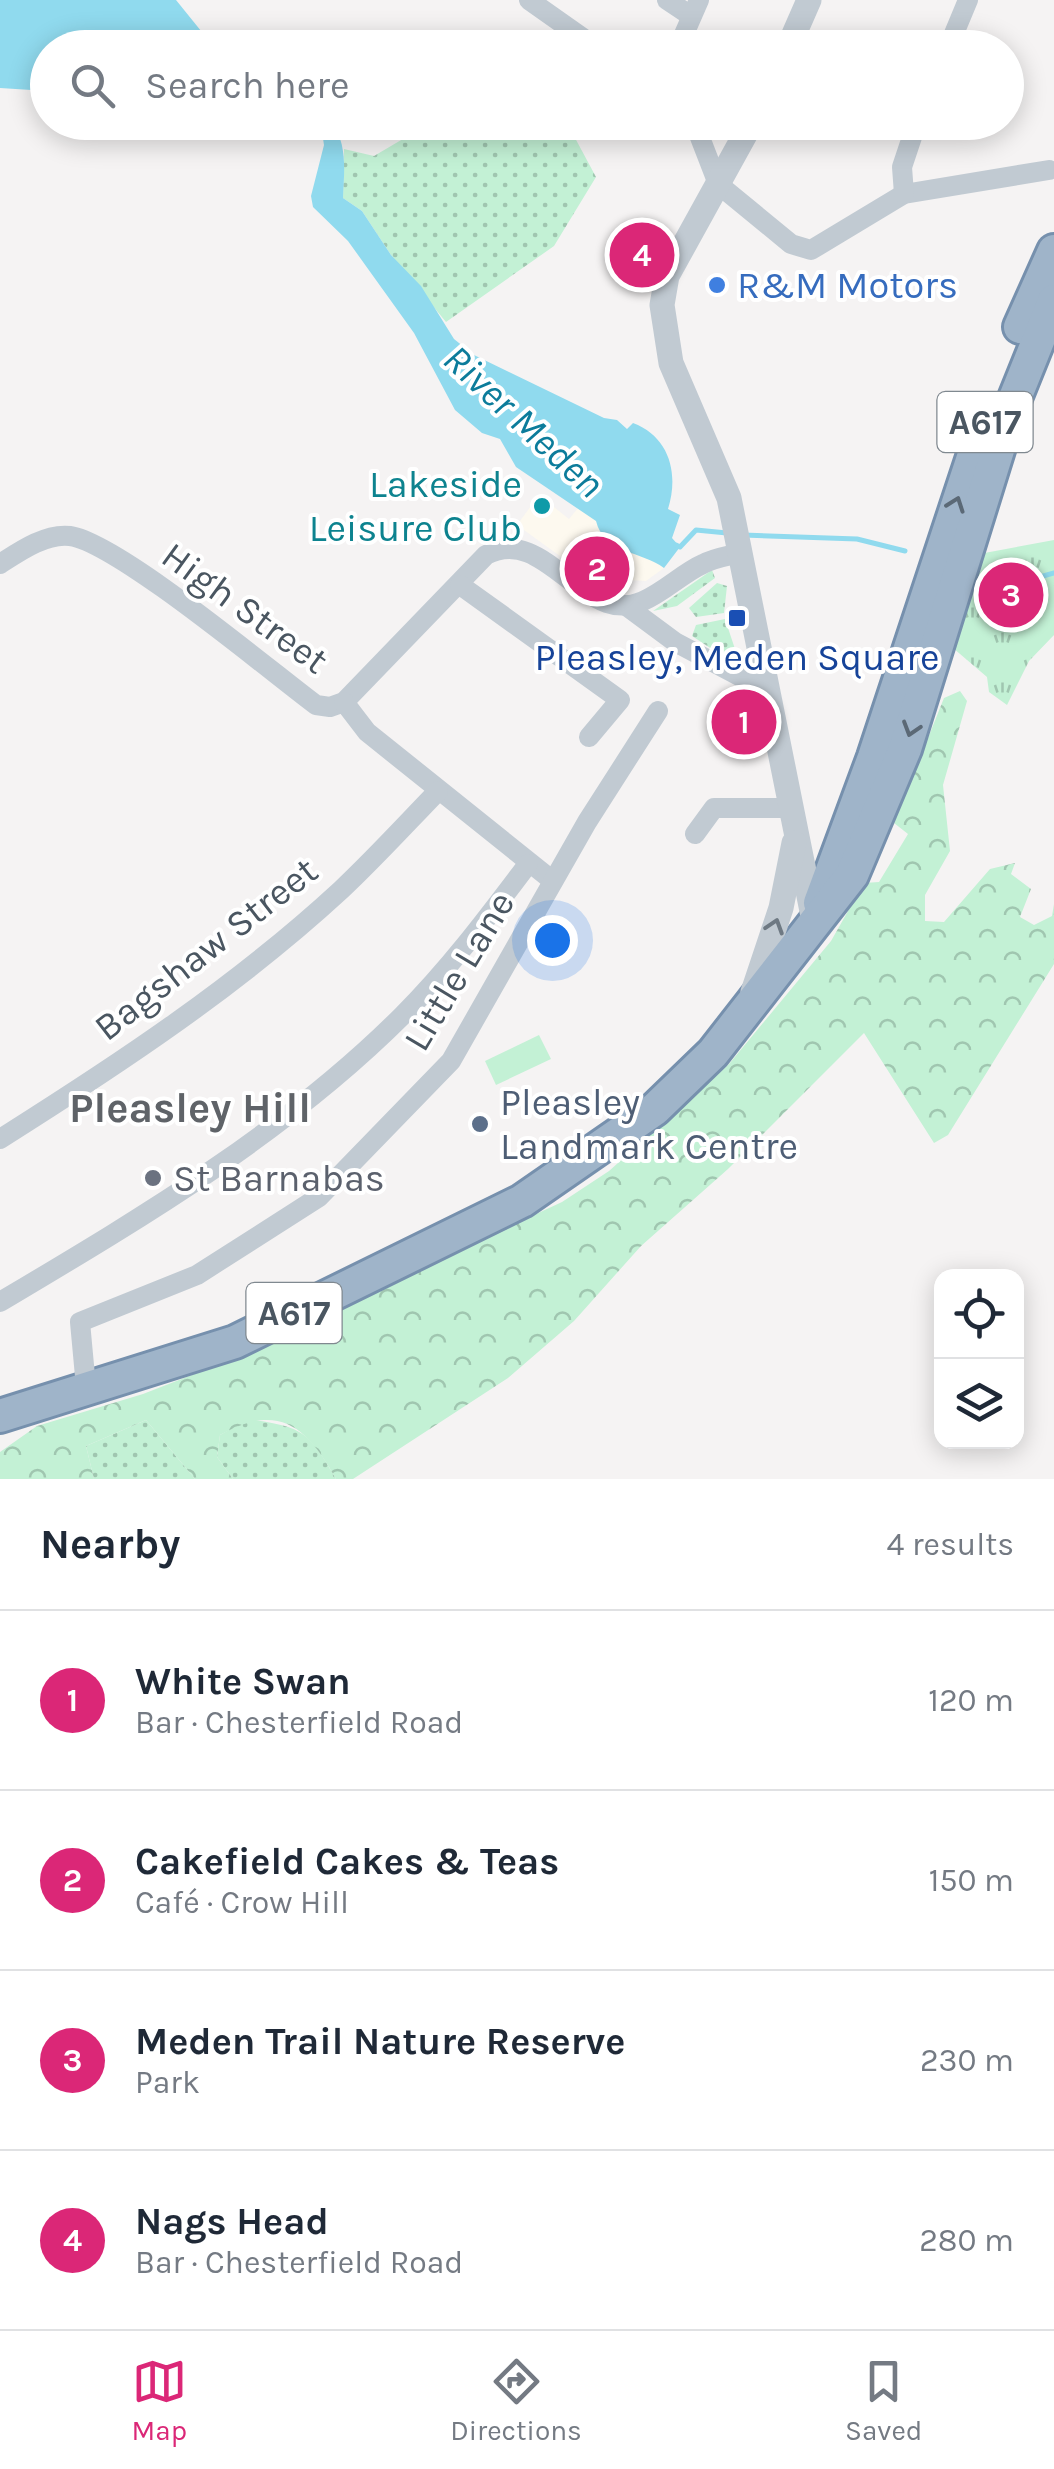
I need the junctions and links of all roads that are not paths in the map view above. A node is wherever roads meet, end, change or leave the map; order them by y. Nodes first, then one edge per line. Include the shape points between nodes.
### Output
1 (530, 0) edge
2 (667, 0) edge
3 (808, 0) edge
4 (968, 0) edge
5 (696, 8) edge
6 (572, 30) edge
7 (796, 30) edge
8 (956, 30) edge
9 (701, 140) edge
10 (742, 140) edge
11 (912, 140) edge
12 (1050, 170) dead end
13 (718, 184) junction
14 (904, 194) junction
15 (1054, 251) edge
16 (1054, 301) edge
17 (739, 550) junction
18 (0, 564) edge
19 (460, 585) junction
20 (625, 605) junction
21 (765, 683) junction
22 (344, 702) junction
23 (658, 711) dead end
24 (589, 738) dead end
25 (438, 792) junction
26 (790, 808) junction
27 (695, 834) dead end
28 (794, 838) junction
29 (528, 864) junction
30 (553, 881) junction
31 (814, 922) junction
32 (747, 1011) junction
33 (0, 1139) edge
34 (0, 1302) edge
35 (86, 1386) junction
36 (0, 1416) edge

1 - 6 street
2 - 5 street
3 - 7 street
4 - 8 street
9 - 13 street
10 - 13 street
11 - 14 street via 902,167
12 - 14 street
13 - 14 street via 791,244 811,250
13 - 17 street via 668,276 662,304 672,363 718,468
31 -> 15 highway, A617 via 992,400
16 -> 31 highway, A617 via 1011,408 899,763 852,875
17 - 20 street
17 - 21 street
18 - 22 street, High Street via 40,542 75,536 142,574 316,705
19 - 20 street via 486,555 508,546 606,603
19 - 22 street
19 - 24 street via 620,700
20 - 21 street via 675,642
21 - 26 street
22 - 25 street, High Street via 367,732
23 - 30 street
25 - 29 street, High Street
25 - 33 street, Bagshaw Street via 341,890 253,965 127,1059
26 - 27 street via 714,808
26 - 28 street
28 - 31 street
32 -> 28 street via 781,908
29 - 30 street, High Street
29 - 34 street via 400,1018 284,1119 154,1209
30 - 35 street, Little Lane via 451,1061 319,1197 197,1275 80,1322
31 - 32 highway, A617
32 - 35 highway, A617 via 655,1109 522,1201 235,1342
35 - 36 highway, A617

